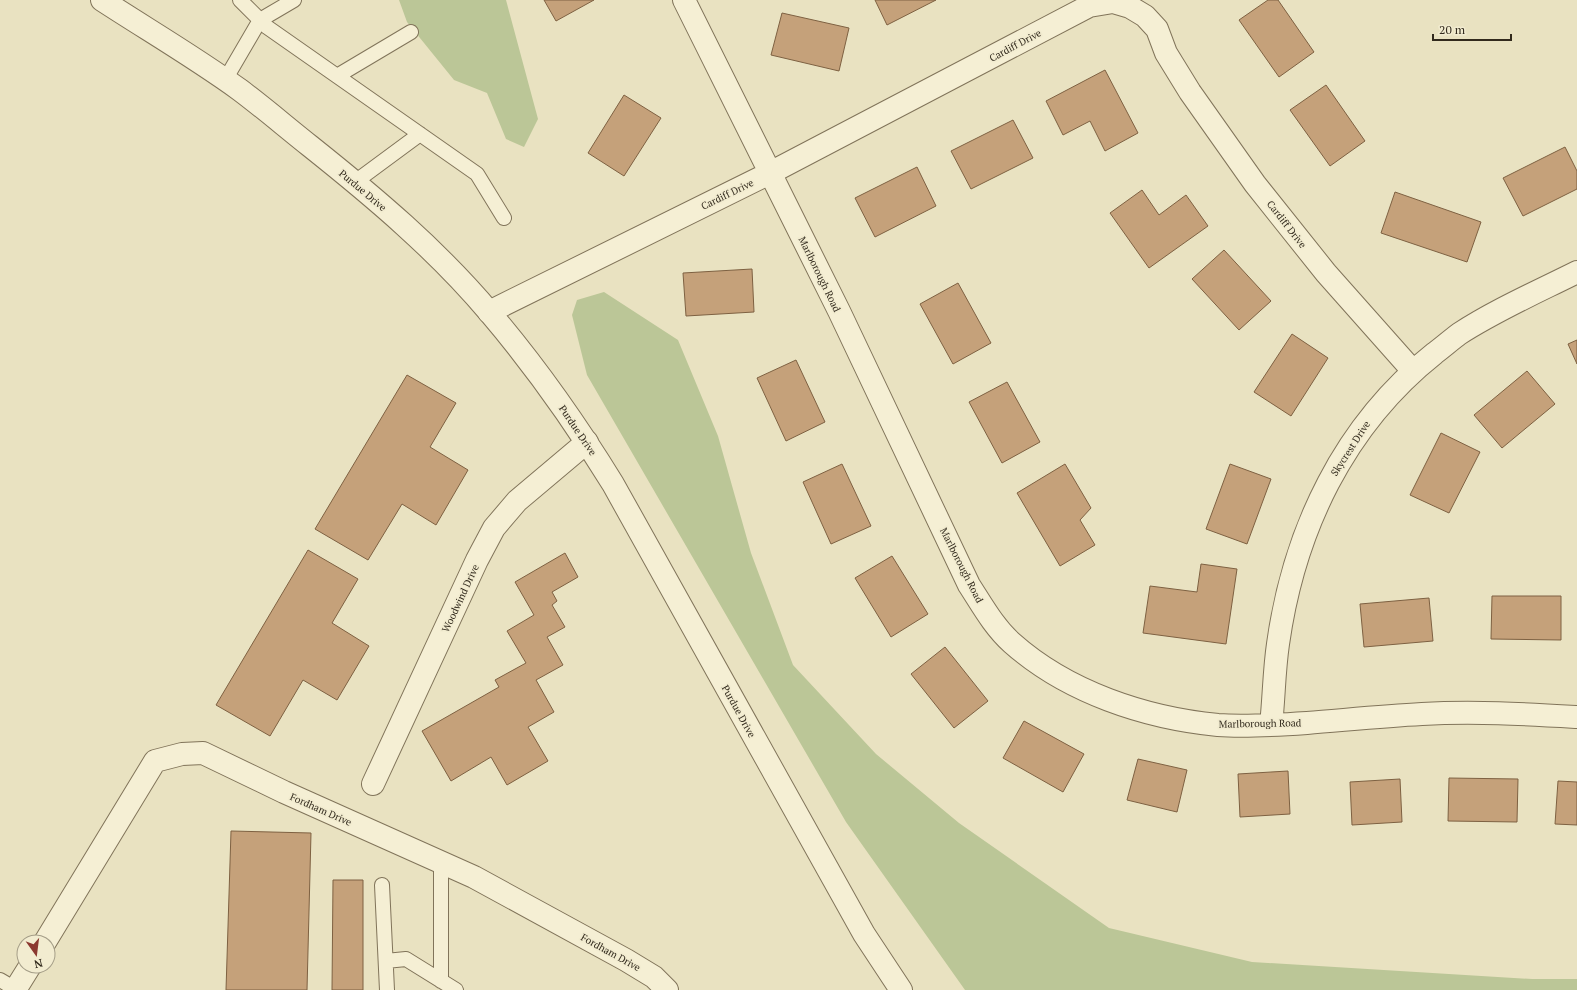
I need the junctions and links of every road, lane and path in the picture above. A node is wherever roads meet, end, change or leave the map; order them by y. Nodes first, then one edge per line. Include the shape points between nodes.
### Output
1 (102, 0) edge
2 (240, 0) edge
3 (294, 0) edge
4 (684, 0) edge
5 (260, 20) junction
6 (411, 32) dead end
7 (337, 76) junction
8 (225, 80) junction
9 (420, 134) junction
10 (770, 173) junction
11 (355, 182) junction
12 (504, 218) dead end
13 (1577, 272) edge
14 (489, 312) junction
15 (1413, 371) junction
16 (587, 442) junction
17 (1577, 717) edge
18 (1271, 725) junction
19 (373, 784) dead end
20 (441, 862) junction
21 (382, 885) dead end
22 (49, 934) edge
23 (386, 961) junction
24 (23, 974) edge
25 (441, 981) junction
26 (12, 987) edge
27 (387, 990) edge
28 (456, 990) edge
29 (667, 990) edge
30 (901, 990) edge

1 - 8 street, Purdue Drive
2 - 5 lane
3 - 5 lane
4 - 10 street, Marlborough Road
5 - 7 lane
5 - 8 lane
6 - 7 lane
7 - 9 lane
8 - 11 street, Purdue Drive
9 - 11 lane
9 - 12 lane via 477,174
10 - 14 street, Cardiff Drive
10 - 15 street, Cardiff Drive via 1089,6 1112,2 1130,7 1145,16 1157,29 1166,53 1190,92 1255,184 1326,273
10 - 18 street, Marlborough Road via 839,311 969,585 988,615 1011,642 1039,665 1075,685 1119,704 1165,717 1218,725
11 - 14 street, Purdue Drive via 431,250
13 - 15 street, Skycrest Drive via 1505,308 1459,335
14 - 16 street, Purdue Drive via 541,376
15 - 18 street, Skycrest Drive via 1375,410 1344,454 1323,490 1301,545 1288,591 1278,644
16 - 19 street, Woodwind Drive via 517,501 494,528
16 - 30 street, Purdue Drive via 613,484 864,934
17 - 18 street, Marlborough Road via 1500,713 1423,714
20 - 22 street, Fordham Drive via 203,753 182,754 155,761
20 - 25 lane
20 - 29 street, Fordham Drive via 474,877 626,960 654,977
21 - 23 lane
23 - 25 lane via 406,959
23 - 27 lane
24 - 26 street
25 - 28 lane

